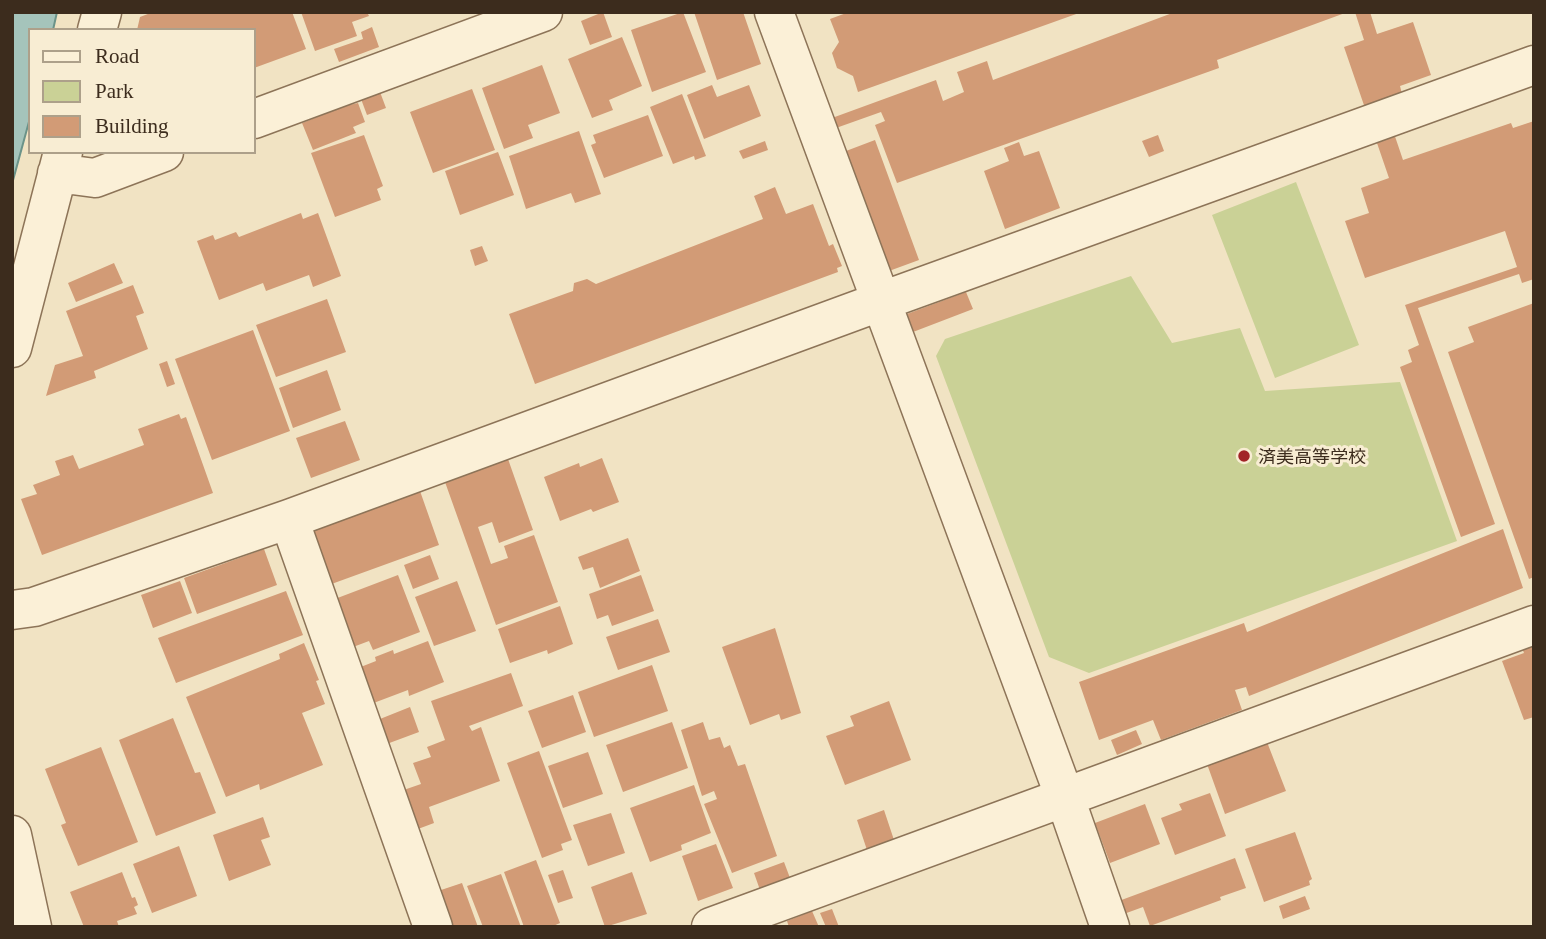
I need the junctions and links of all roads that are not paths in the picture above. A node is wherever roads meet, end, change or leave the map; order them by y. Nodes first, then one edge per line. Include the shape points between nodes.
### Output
1 (542, 12) edge
2 (774, 12) edge
3 (1534, 65) edge
4 (256, 118) edge
5 (158, 154) edge
6 (60, 163) edge
7 (882, 301) junction
8 (12, 348) edge
9 (289, 519) junction
10 (12, 610) edge
11 (1534, 625) edge
12 (1064, 795) junction
13 (12, 835) edge
14 (32, 927) edge
15 (433, 927) edge
16 (711, 927) edge
17 (1110, 927) edge

1 - 4 street
2 - 7 street
3 - 7 street
5 - 6 street via 95,178
6 - 8 street
7 - 9 street
7 - 12 street
9 - 10 street via 34,607
9 - 15 street
11 - 12 street
12 - 16 street
12 - 17 street
13 - 14 street

